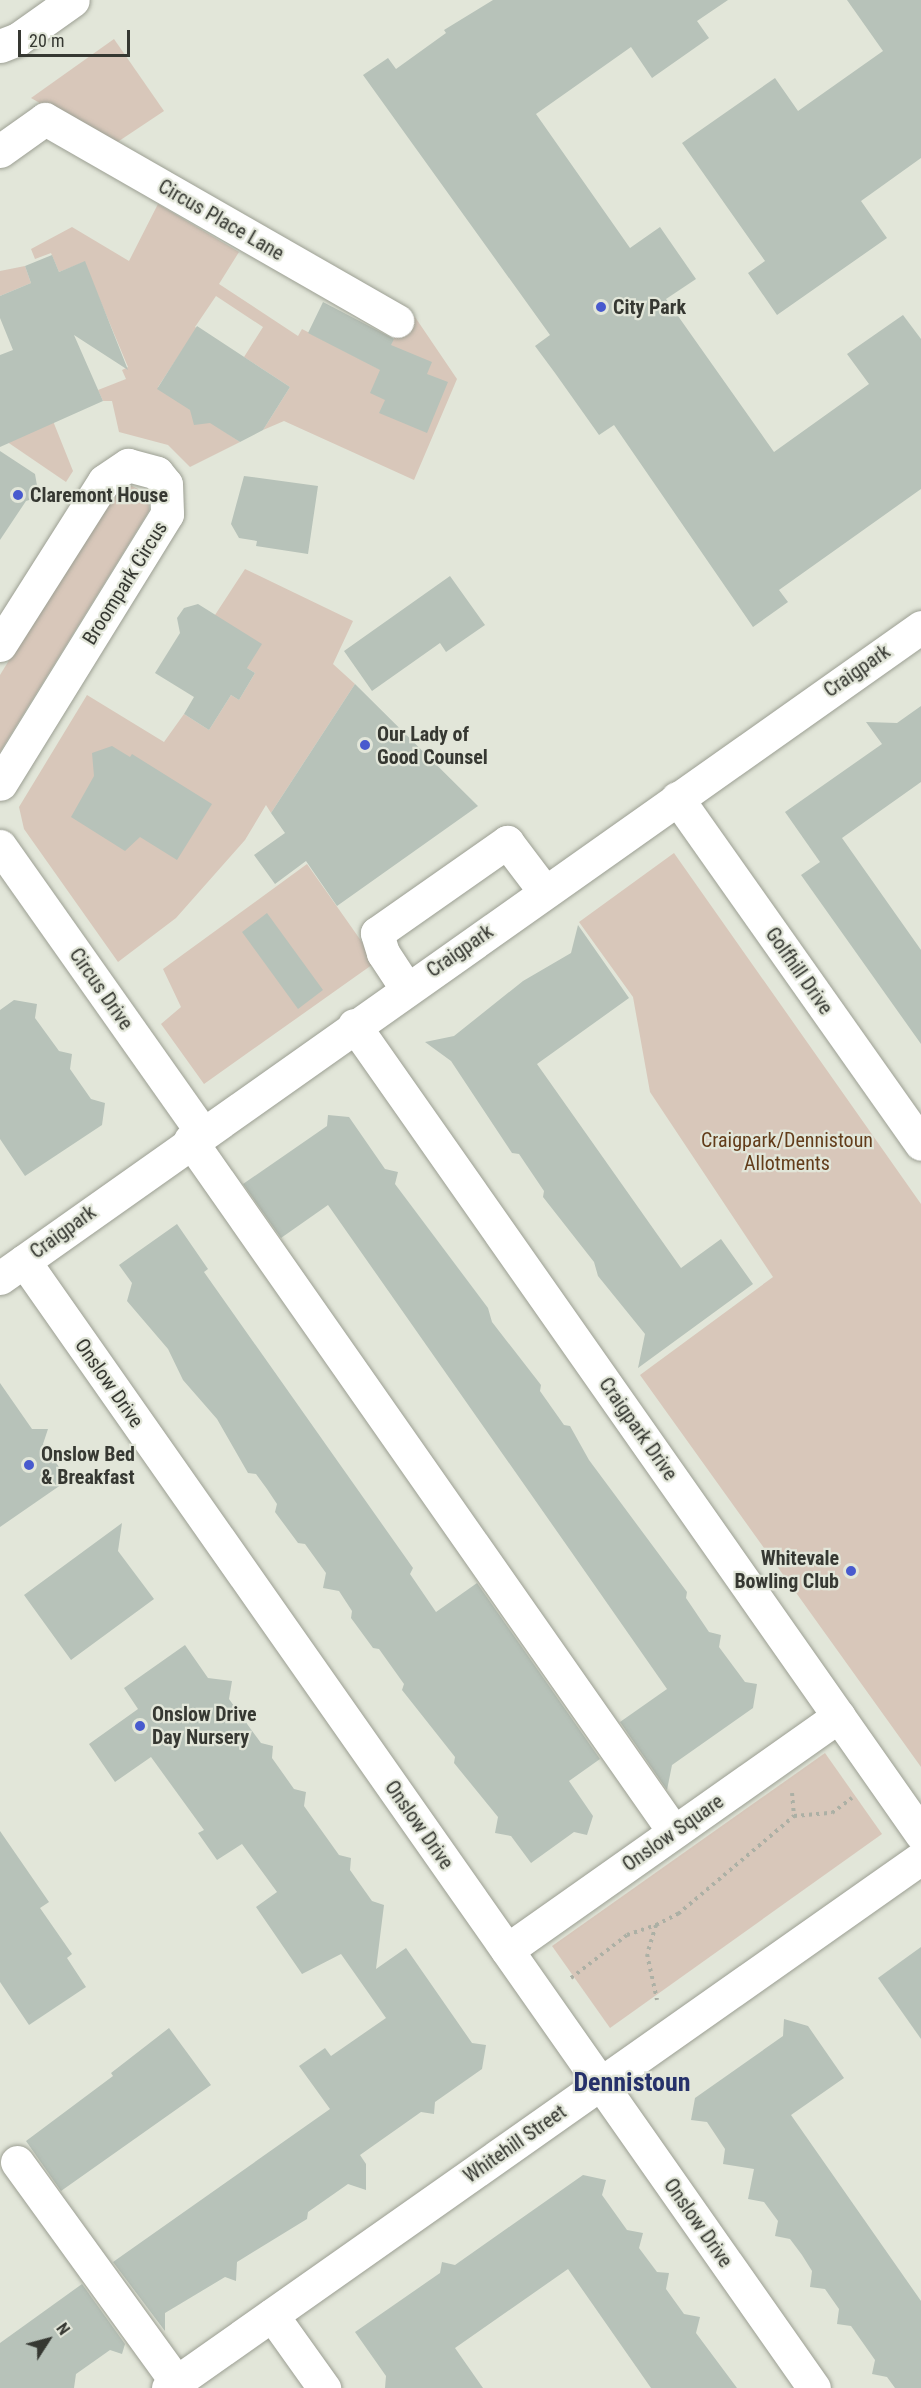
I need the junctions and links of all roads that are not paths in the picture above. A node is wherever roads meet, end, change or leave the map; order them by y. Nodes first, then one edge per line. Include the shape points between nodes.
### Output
1 (73, 0) edge
2 (0, 46) edge
3 (0, 151) edge
4 (397, 321) dead end
5 (921, 627) edge
6 (0, 645) edge
7 (0, 784) edge
8 (676, 798) junction
9 (0, 846) edge
10 (544, 891) junction
11 (406, 988) junction
12 (354, 1025) junction
13 (196, 1136) junction
14 (921, 1144) edge
15 (12, 1270) edge
16 (839, 1716) junction
17 (674, 1832) junction
18 (921, 1834) edge
19 (921, 1858) edge
20 (507, 1950) junction
21 (600, 2084) junction
22 (17, 2162) dead end
23 (272, 2315) junction
24 (172, 2385) edge
25 (324, 2388) edge
26 (814, 2388) edge

1 - 2 street via 18,39
3 - 4 street, Circus Place Lane via 45,119
5 - 8 street, Craigpark
6 - 7 street, Broompark Circus via 104,481 128,465 157,472 166,484 167,514
8 - 10 street, Craigpark
8 - 14 street, Golfhill Drive
9 - 13 street, Circus Drive
10 - 11 street, Craigpark
10 - 11 street via 507,842 442,887 377,933 383,953
11 - 12 street, Craigpark
12 - 13 street, Craigpark
12 - 16 street, Craigpark Drive
13 - 15 street, Craigpark
13 - 17 street, Circus Drive
15 - 20 street, Onslow Drive
16 - 17 street, Onslow Square
16 - 18 street, Craigpark Drive
17 - 20 street, Onslow Square
19 - 21 street, Whitehill Street
20 - 21 street, Onslow Drive
21 - 23 street, Whitehill Street
21 - 26 street, Onslow Drive
22 - 24 street
23 - 24 street, Whitehill Street
23 - 25 street

